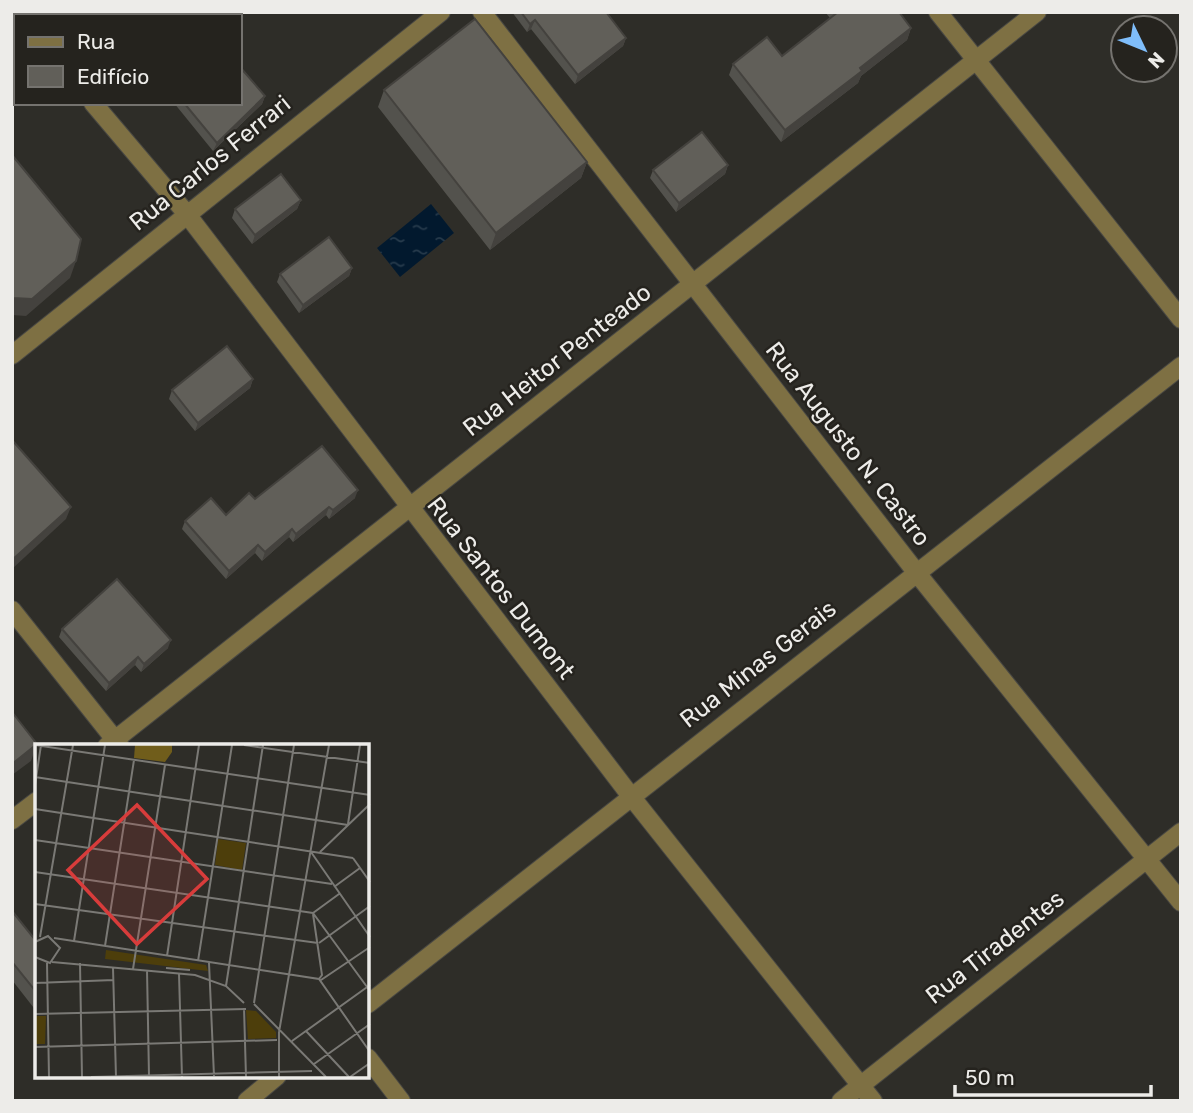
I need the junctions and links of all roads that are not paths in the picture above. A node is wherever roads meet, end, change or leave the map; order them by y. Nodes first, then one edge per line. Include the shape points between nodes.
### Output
1 (440, 12) edge
2 (482, 12) edge
3 (938, 12) edge
4 (1037, 12) edge
5 (975, 61) junction
6 (95, 105) edge
7 (186, 213) junction
8 (693, 284) junction
9 (1181, 318) edge
10 (12, 355) edge
11 (1181, 366) edge
12 (409, 507) junction
13 (916, 572) junction
14 (12, 610) edge
15 (114, 743) edge
16 (630, 795) junction
17 (35, 803) edge
18 (12, 820) edge
19 (1181, 832) edge
20 (1146, 858) junction
21 (1181, 902) edge
22 (369, 1003) edge
23 (369, 1059) edge
24 (275, 1078) edge
25 (861, 1085) junction
26 (247, 1101) edge
27 (401, 1101) edge
28 (841, 1101) edge
29 (873, 1101) edge

1 - 7 street, Rua Carlos Ferrari
2 - 8 street, Rua Augusto N. Castro
3 - 5 street
4 - 5 street, Rua Heitor Penteado
5 - 8 street, Rua Heitor Penteado
5 - 9 street
6 - 7 street, Rua Santos Dumont
7 - 10 street, Rua Carlos Ferrari
7 - 12 street, Rua Santos Dumont
8 - 12 street, Rua Heitor Penteado
8 - 13 street, Rua Augusto N. Castro
11 - 13 street, Rua Minas Gerais
12 - 15 street, Rua Heitor Penteado
12 - 16 street, Rua Santos Dumont
13 - 16 street, Rua Minas Gerais
13 - 20 street, Rua Augusto N. Castro
14 - 15 street
16 - 22 street, Rua Minas Gerais
16 - 25 street, Rua Santos Dumont
17 - 18 street
19 - 20 street, Rua Tiradentes
20 - 21 street, Rua Augusto N. Castro
20 - 25 street, Rua Tiradentes
23 - 27 street
24 - 26 street
25 - 28 street, Rua Tiradentes
25 - 29 street, Rua Santos Dumont

